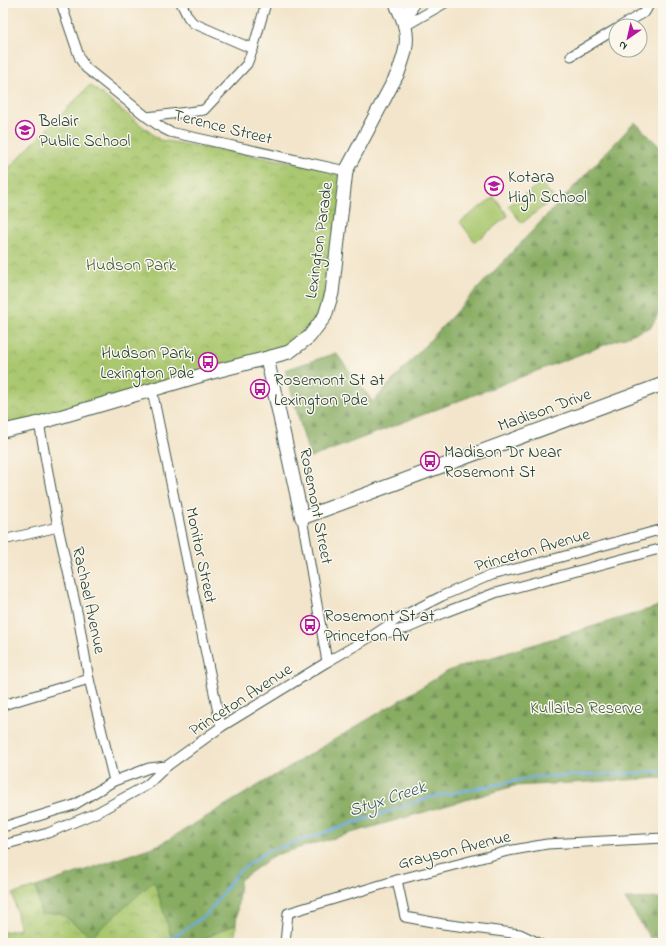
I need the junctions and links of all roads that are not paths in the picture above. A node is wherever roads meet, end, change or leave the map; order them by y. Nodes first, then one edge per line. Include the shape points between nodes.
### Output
1 (61, 3) edge
2 (181, 3) edge
3 (266, 3) edge
4 (397, 3) edge
5 (412, 3) edge
6 (445, 3) edge
7 (650, 3) edge
8 (635, 18) edge
9 (405, 26) junction
10 (608, 34) edge
11 (253, 49) junction
12 (571, 56) dead end
13 (147, 117) junction
14 (346, 171) junction
15 (267, 358) junction
16 (663, 384) edge
17 (152, 390) junction
18 (39, 423) junction
19 (3, 431) edge
20 (302, 518) junction
21 (58, 527) junction
22 (663, 528) edge
23 (3, 540) edge
24 (663, 548) edge
25 (372, 636) junction
26 (327, 662) junction
27 (89, 679) junction
28 (3, 705) edge
29 (221, 727) junction
30 (167, 766) junction
31 (114, 781) junction
32 (3, 827) edge
33 (663, 838) edge
34 (3, 845) edge
35 (397, 880) junction
36 (285, 943) edge
37 (539, 943) edge

1 - 13 street, Terence Street via 80,59 86,68
2 - 11 street via 193,22
3 - 11 street
4 - 9 main road, Lexington Parade
5 - 9 main road, Lexington Parade
6 - 9 street
7 - 8 street via 645,12
9 - 14 main road, Lexington Parade via 407,41 398,72
10 - 12 street
11 - 13 street via 247,64 204,110
13 - 14 street, Terence Street via 170,132
14 - 15 main road, Lexington Parade via 332,293 325,316 309,337 289,352
15 - 17 main road, Lexington Parade
15 - 20 main road, Rosemont Street
16 - 20 main road, Madison Drive
17 - 18 main road, Lexington Parade
17 - 29 street, Monitor Street
18 - 19 main road, Lexington Parade
18 - 21 street, Rachael Avenue
20 - 26 street, Rosemont Street
21 - 23 street
21 - 27 street, Rachael Avenue
22 - 25 street, Princeton Avenue via 491,575 399,618
24 - 25 street, Princeton Avenue via 496,593 408,628
25 - 26 street, Princeton Avenue
26 - 29 street, Princeton Avenue
27 - 28 street
27 - 31 street, Rachael Avenue
29 - 30 street, Princeton Avenue
30 - 31 street, Princeton Avenue via 149,768
30 - 34 street, Princeton Avenue via 147,785 98,812 48,833
31 - 32 street, Princeton Avenue via 74,805
33 - 35 street, Grayson Avenue via 547,844 508,851
35 - 36 street, Grayson Avenue via 288,913
35 - 37 street via 405,917 520,934

